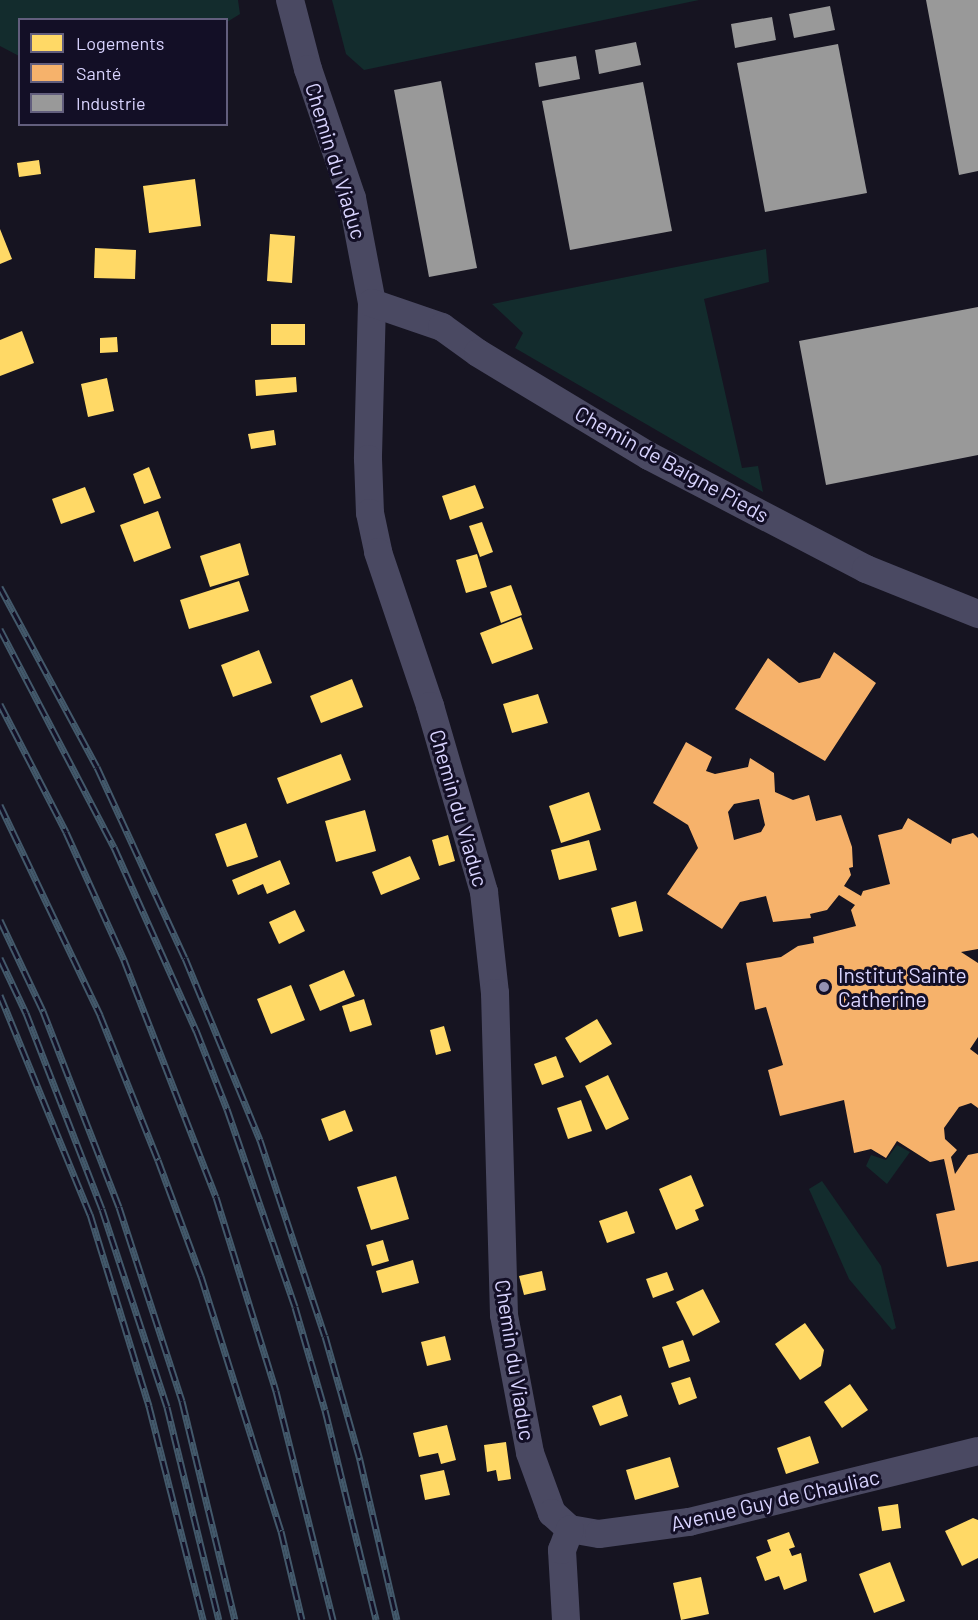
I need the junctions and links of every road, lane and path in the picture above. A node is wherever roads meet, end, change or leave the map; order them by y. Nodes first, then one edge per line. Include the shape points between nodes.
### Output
1 (290, 0) edge
2 (372, 303) junction
3 (978, 614) edge
4 (978, 1451) edge
5 (570, 1529) junction
6 (566, 1620) edge

1 - 2 street, Chemin du Viaduc via 308,69 352,198
2 - 3 street, Chemin de Baigne Pieds via 442,327 478,353 649,456 866,569
2 - 5 street, Chemin du Viaduc via 370,513 378,552 430,706 484,892 495,993 504,1315 530,1453 552,1513
4 - 5 street, Avenue Guy de Chauliac via 689,1522 599,1534
5 - 6 street via 562,1550

